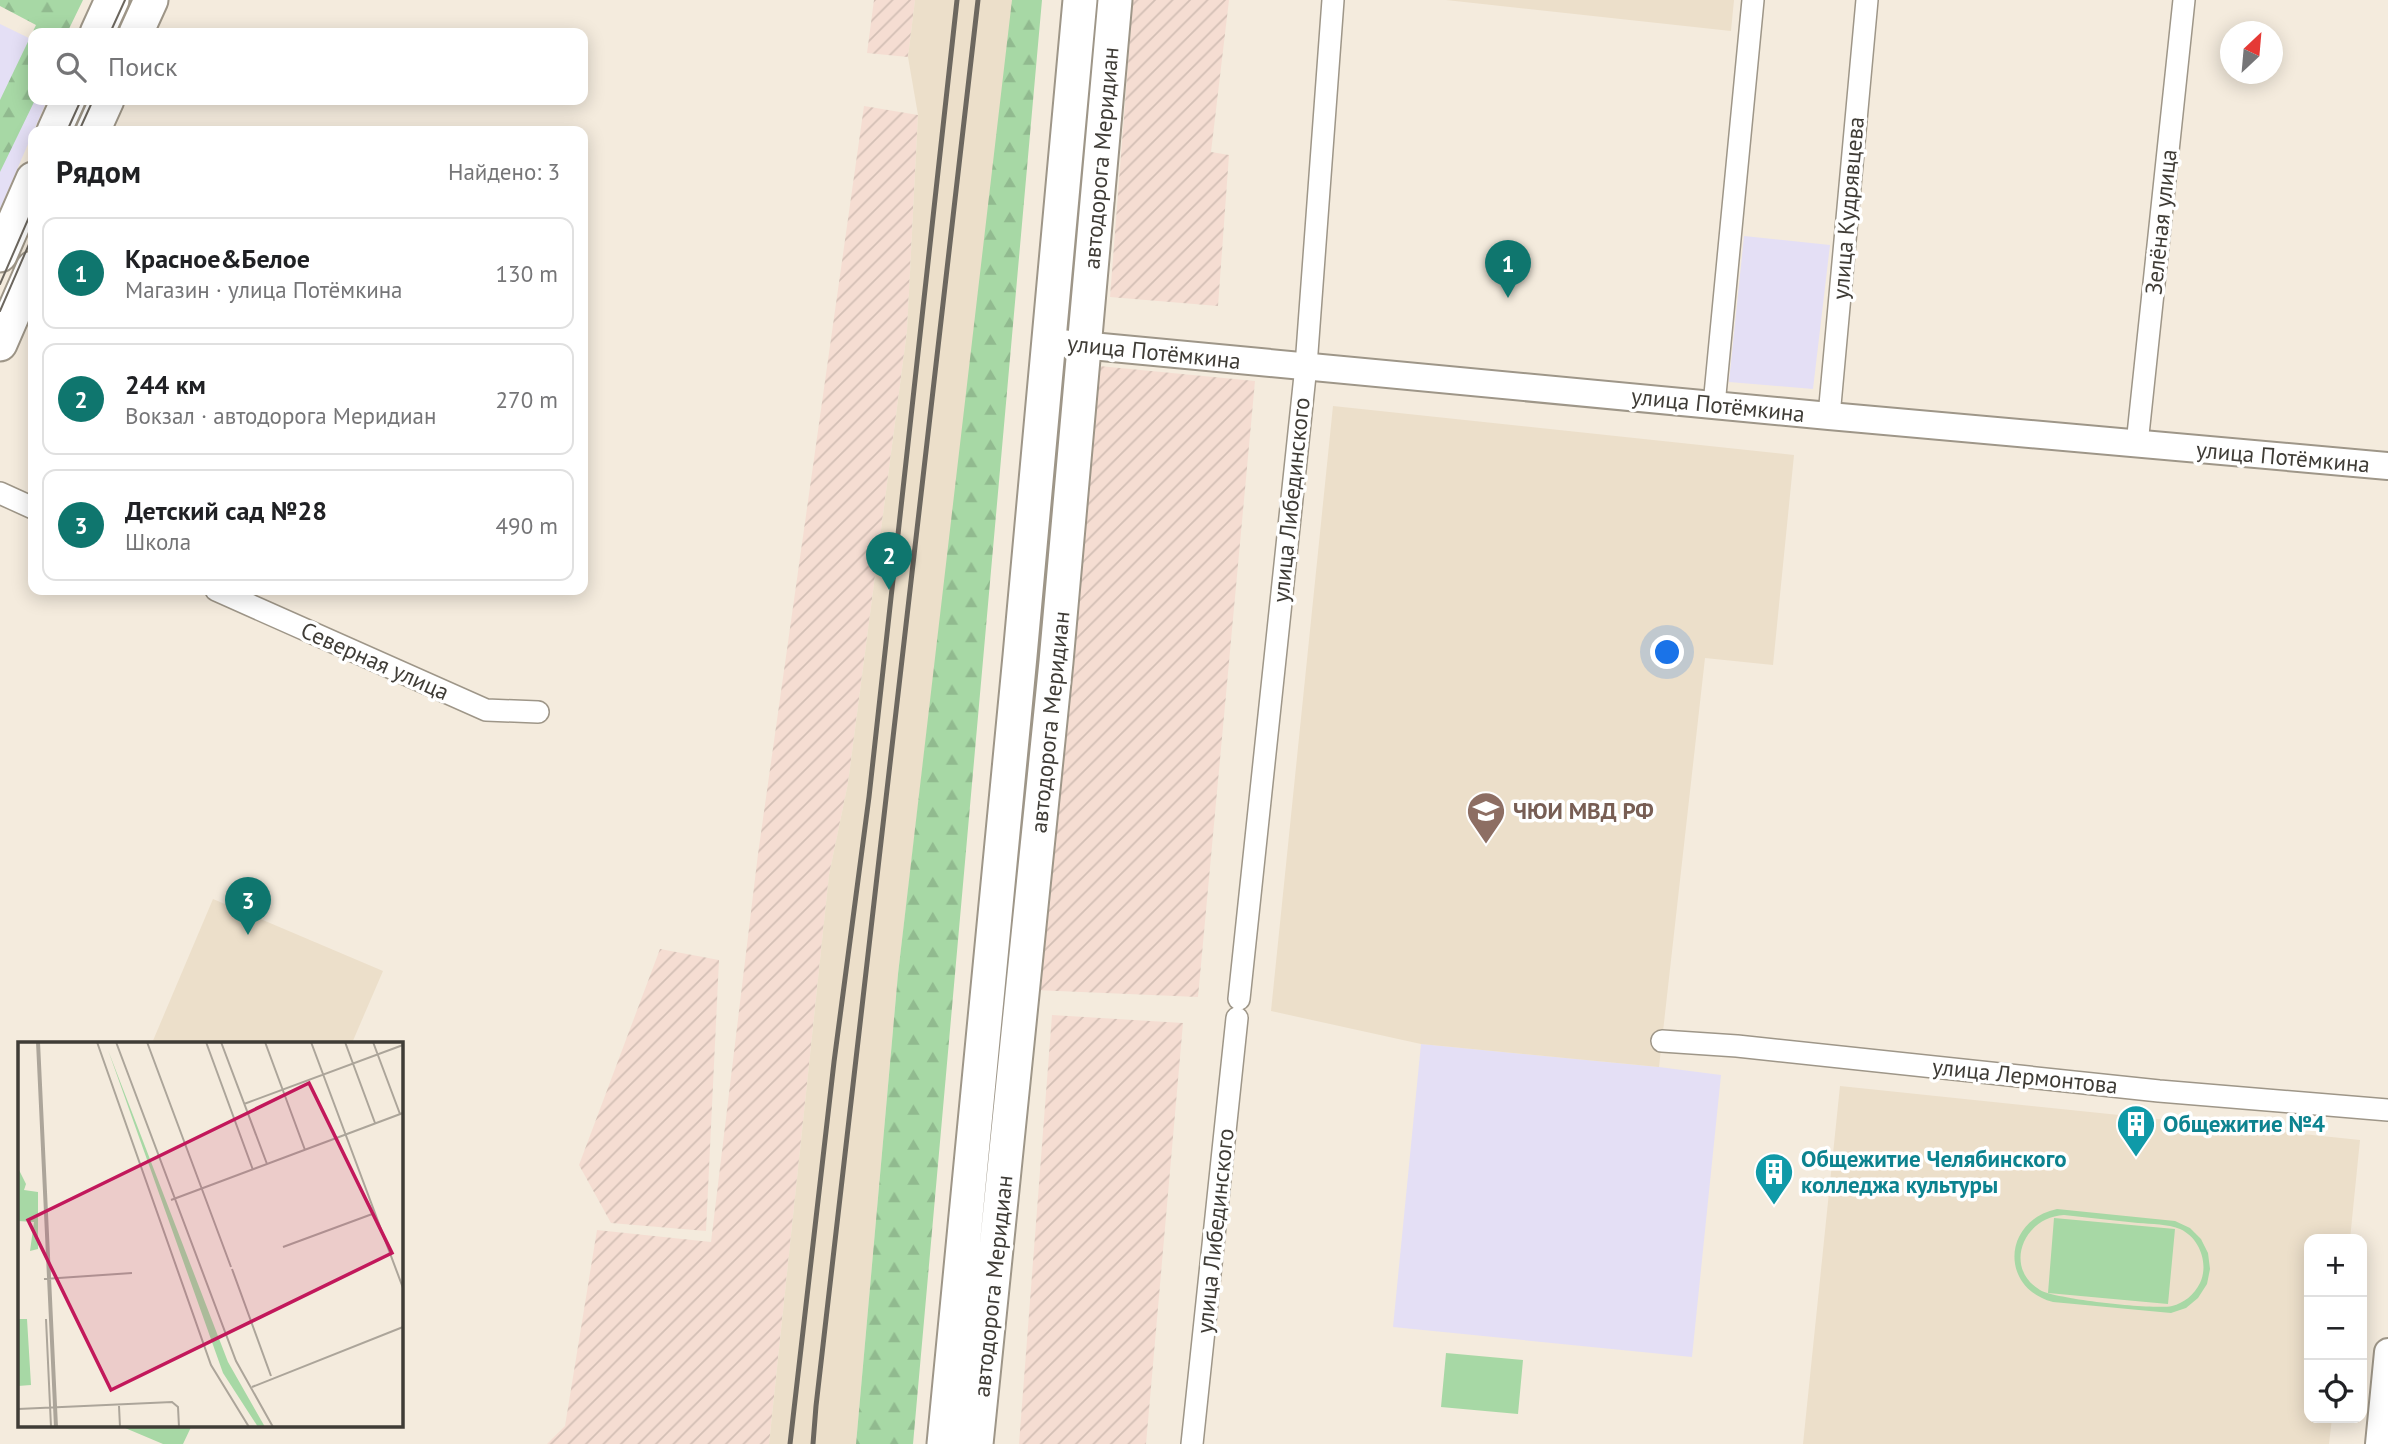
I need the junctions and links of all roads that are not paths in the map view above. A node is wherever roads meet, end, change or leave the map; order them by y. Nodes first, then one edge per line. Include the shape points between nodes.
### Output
1 (112, 0) edge
2 (151, 0) edge
3 (1080, 0) edge
4 (1115, 0) edge
5 (1333, 0) edge
6 (1754, 0) edge
7 (1867, 0) edge
8 (2184, 0) edge
9 (99, 28) edge
10 (138, 28) edge
11 (66, 105) edge
12 (105, 105) edge
13 (56, 126) edge
14 (95, 126) edge
15 (28, 191) edge
16 (0, 255) edge
17 (28, 280) edge
18 (1049, 342) junction
19 (0, 344) edge
20 (1084, 345) junction
21 (1306, 366) junction
22 (1714, 405) junction
23 (1829, 416) junction
24 (2137, 444) junction
25 (2388, 466) edge
26 (0, 493) edge
27 (28, 506) edge
28 (227, 595) edge
29 (538, 712) dead end
30 (1662, 1041) dead end
31 (2388, 1110) edge
32 (2388, 1352) edge
33 (944, 1444) edge
34 (976, 1444) edge
35 (1192, 1444) edge
36 (2379, 1444) edge

1 - 9 main road
2 - 10 main road
3 - 18 main road, автодорога Меридиан
4 - 20 main road, автодорога Меридиан
5 - 21 street, улица Либединского
6 - 22 street
7 - 23 street, улица Кудрявцева
8 - 24 street, Зелёная улица
11 - 13 main road
12 - 14 main road
15 - 16 main road
17 - 19 main road
18 - 20 street, улица Потёмкина
18 - 33 main road, автодорога Меридиан
20 - 21 street, улица Потёмкина
20 - 34 main road, автодорога Меридиан
21 - 22 street, улица Потёмкина
21 - 35 street, улица Либединского
22 - 23 street, улица Потёмкина
23 - 24 street, улица Потёмкина
24 - 25 street, улица Потёмкина
26 - 27 street
28 - 29 street, Северная улица via 486,710
30 - 31 street, улица Лермонтова
32 - 36 street

